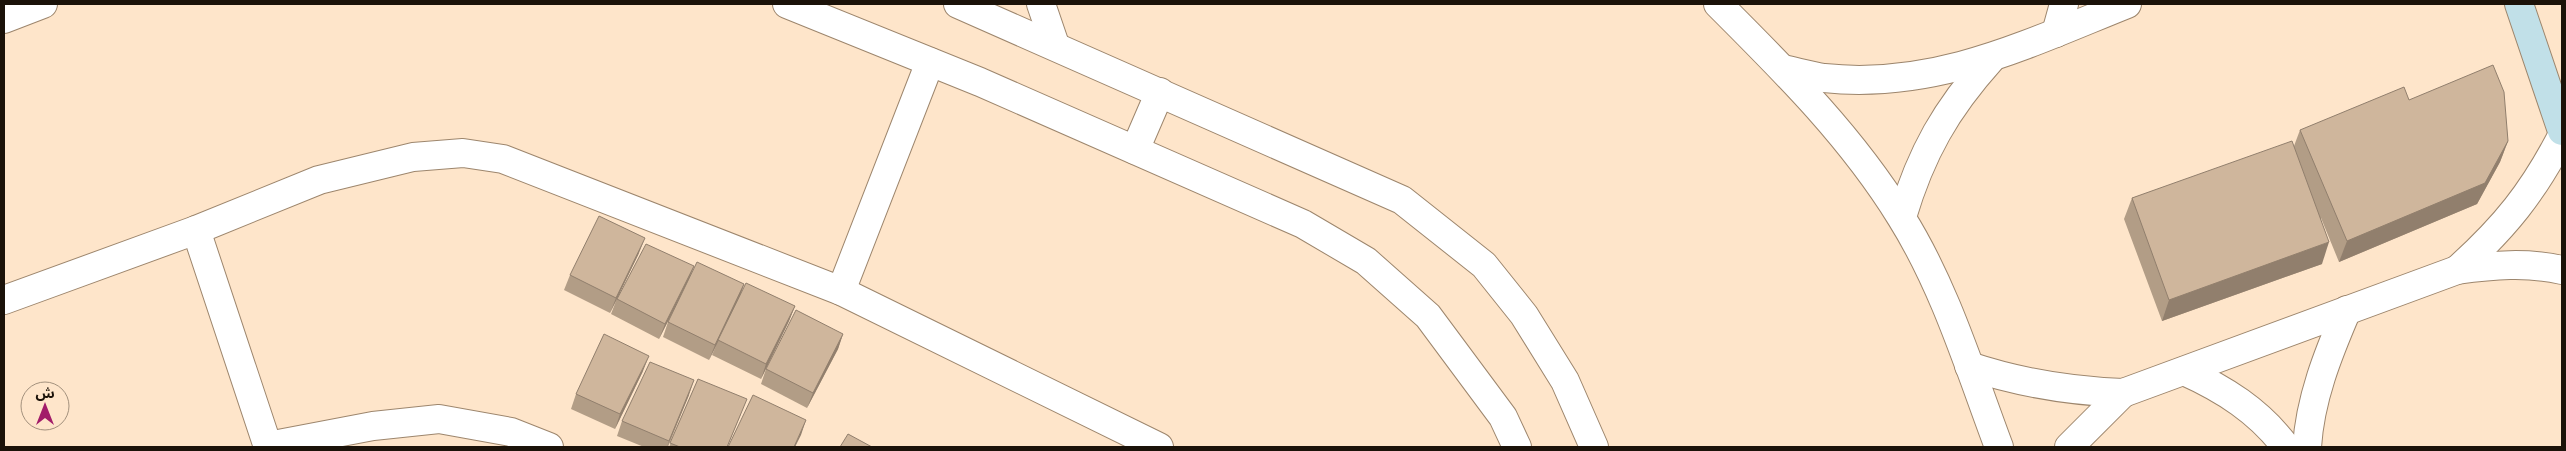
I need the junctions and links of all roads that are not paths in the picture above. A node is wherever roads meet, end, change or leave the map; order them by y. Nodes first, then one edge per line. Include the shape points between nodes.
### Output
1 (43, 4) edge
2 (787, 4) edge
3 (958, 4) edge
4 (1041, 4) edge
5 (1718, 4) edge
6 (2064, 4) edge
7 (2127, 4) edge
8 (2519, 4) edge
9 (4, 19) edge
10 (2056, 33) junction
11 (1055, 45) junction
12 (1991, 59) junction
13 (930, 62) junction
14 (1783, 69) junction
15 (1160, 92) junction
16 (2562, 130) edge
17 (2562, 136) edge
18 (1135, 150) junction
19 (1902, 217) junction
20 (196, 230) junction
21 (2457, 270) junction
22 (2562, 270) edge
23 (841, 291) junction
24 (4, 300) edge
25 (2347, 310) junction
26 (1969, 366) junction
27 (2184, 370) junction
28 (2123, 393) junction
29 (268, 447) edge
30 (549, 447) edge
31 (1159, 447) edge
32 (1517, 447) edge
33 (1594, 447) edge
34 (1999, 447) edge
35 (2069, 447) edge
36 (2286, 447) edge
37 (2307, 447) edge

1 - 9 street
2 - 13 street
3 - 11 street
4 - 11 street
5 - 14 street
6 - 10 street
7 - 10 street
8 - 16 street
10 - 12 street
11 - 15 street
12 - 14 street via 1908,78 1823,78
12 - 19 street via 1967,86 1931,140 1912,182
13 - 18 street
13 - 23 street
14 - 19 street via 1847,140
15 - 18 street
15 - 33 street via 1402,200 1484,265 1524,315 1565,381
17 - 21 street via 2543,172 2518,208 2490,241
18 - 32 street via 1303,224 1366,261 1428,316 1503,417
19 - 26 street via 1939,290
20 - 23 street via 319,180 413,157 464,153 504,159
20 - 24 street
20 - 29 street
21 - 22 street via 2500,264
21 - 25 street
23 - 31 street
25 - 27 street
25 - 37 street via 2321,376
26 - 28 street via 2045,387
26 - 34 street
27 - 28 street
27 - 36 street via 2234,396 2256,413
28 - 35 street
29 - 30 street via 373,426 440,419 511,432

